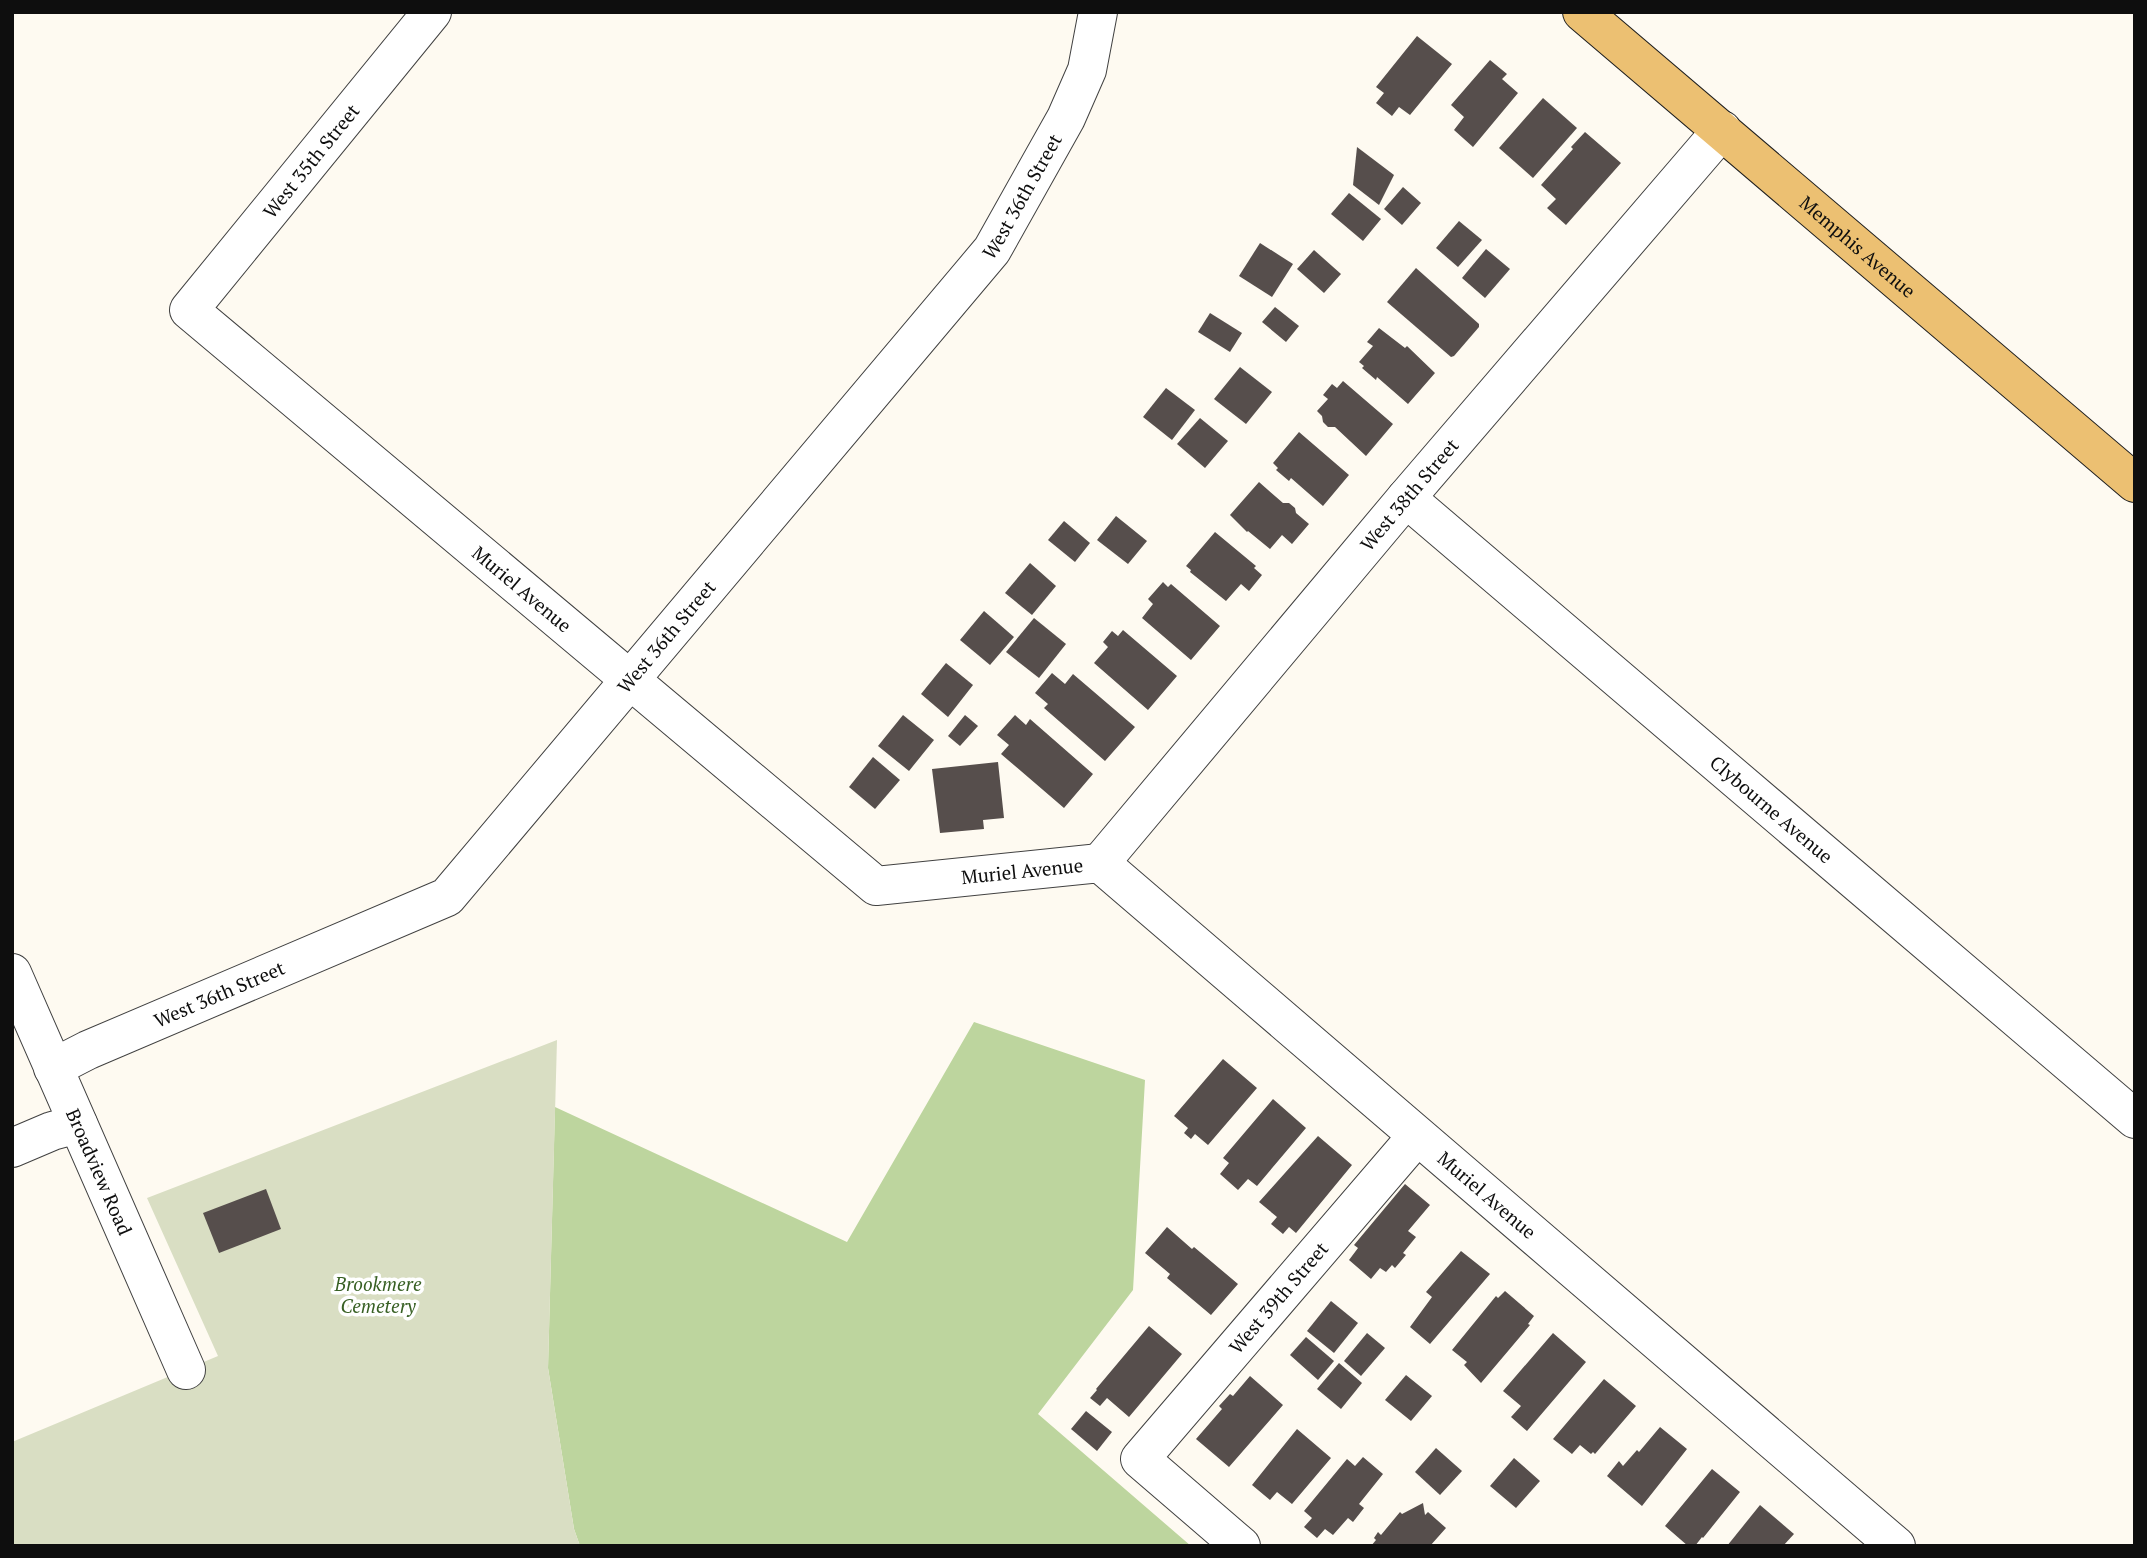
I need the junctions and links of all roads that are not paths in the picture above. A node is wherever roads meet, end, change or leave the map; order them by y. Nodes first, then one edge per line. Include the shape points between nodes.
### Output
1 (432, 12) edge
2 (1098, 12) edge
3 (1582, 12) edge
4 (1722, 130) junction
5 (190, 310) joint
6 (2135, 482) edge
7 (1406, 498) junction
8 (630, 679) junction
9 (1100, 863) junction
10 (12, 972) edge
11 (53, 1068) junction
12 (2135, 1119) edge
13 (78, 1124) junction
14 (1417, 1136) junction
15 (12, 1148) edge
16 (186, 1370) dead end
17 (1241, 1546) edge
18 (1896, 1546) edge

1 - 5 street, West 35th Street
2 - 8 street, West 36th Street via 1087,70 1066,118 992,250
3 - 4 main road, Memphis Avenue
4 - 6 main road, Memphis Avenue
4 - 7 street, West 38th Street
5 - 8 street, Muriel Avenue
7 - 9 street, West 38th Street
7 - 12 street, Clybourne Avenue
8 - 9 street, Muriel Avenue via 876,886
8 - 11 street, West 36th Street via 447,897
9 - 14 street, Muriel Avenue
10 - 11 street, Broadview Road
11 - 13 street, Broadview Road
13 - 15 street
13 - 16 street, Broadview Road
14 - 17 street, West 39th Street via 1140,1460
14 - 18 street, Muriel Avenue

